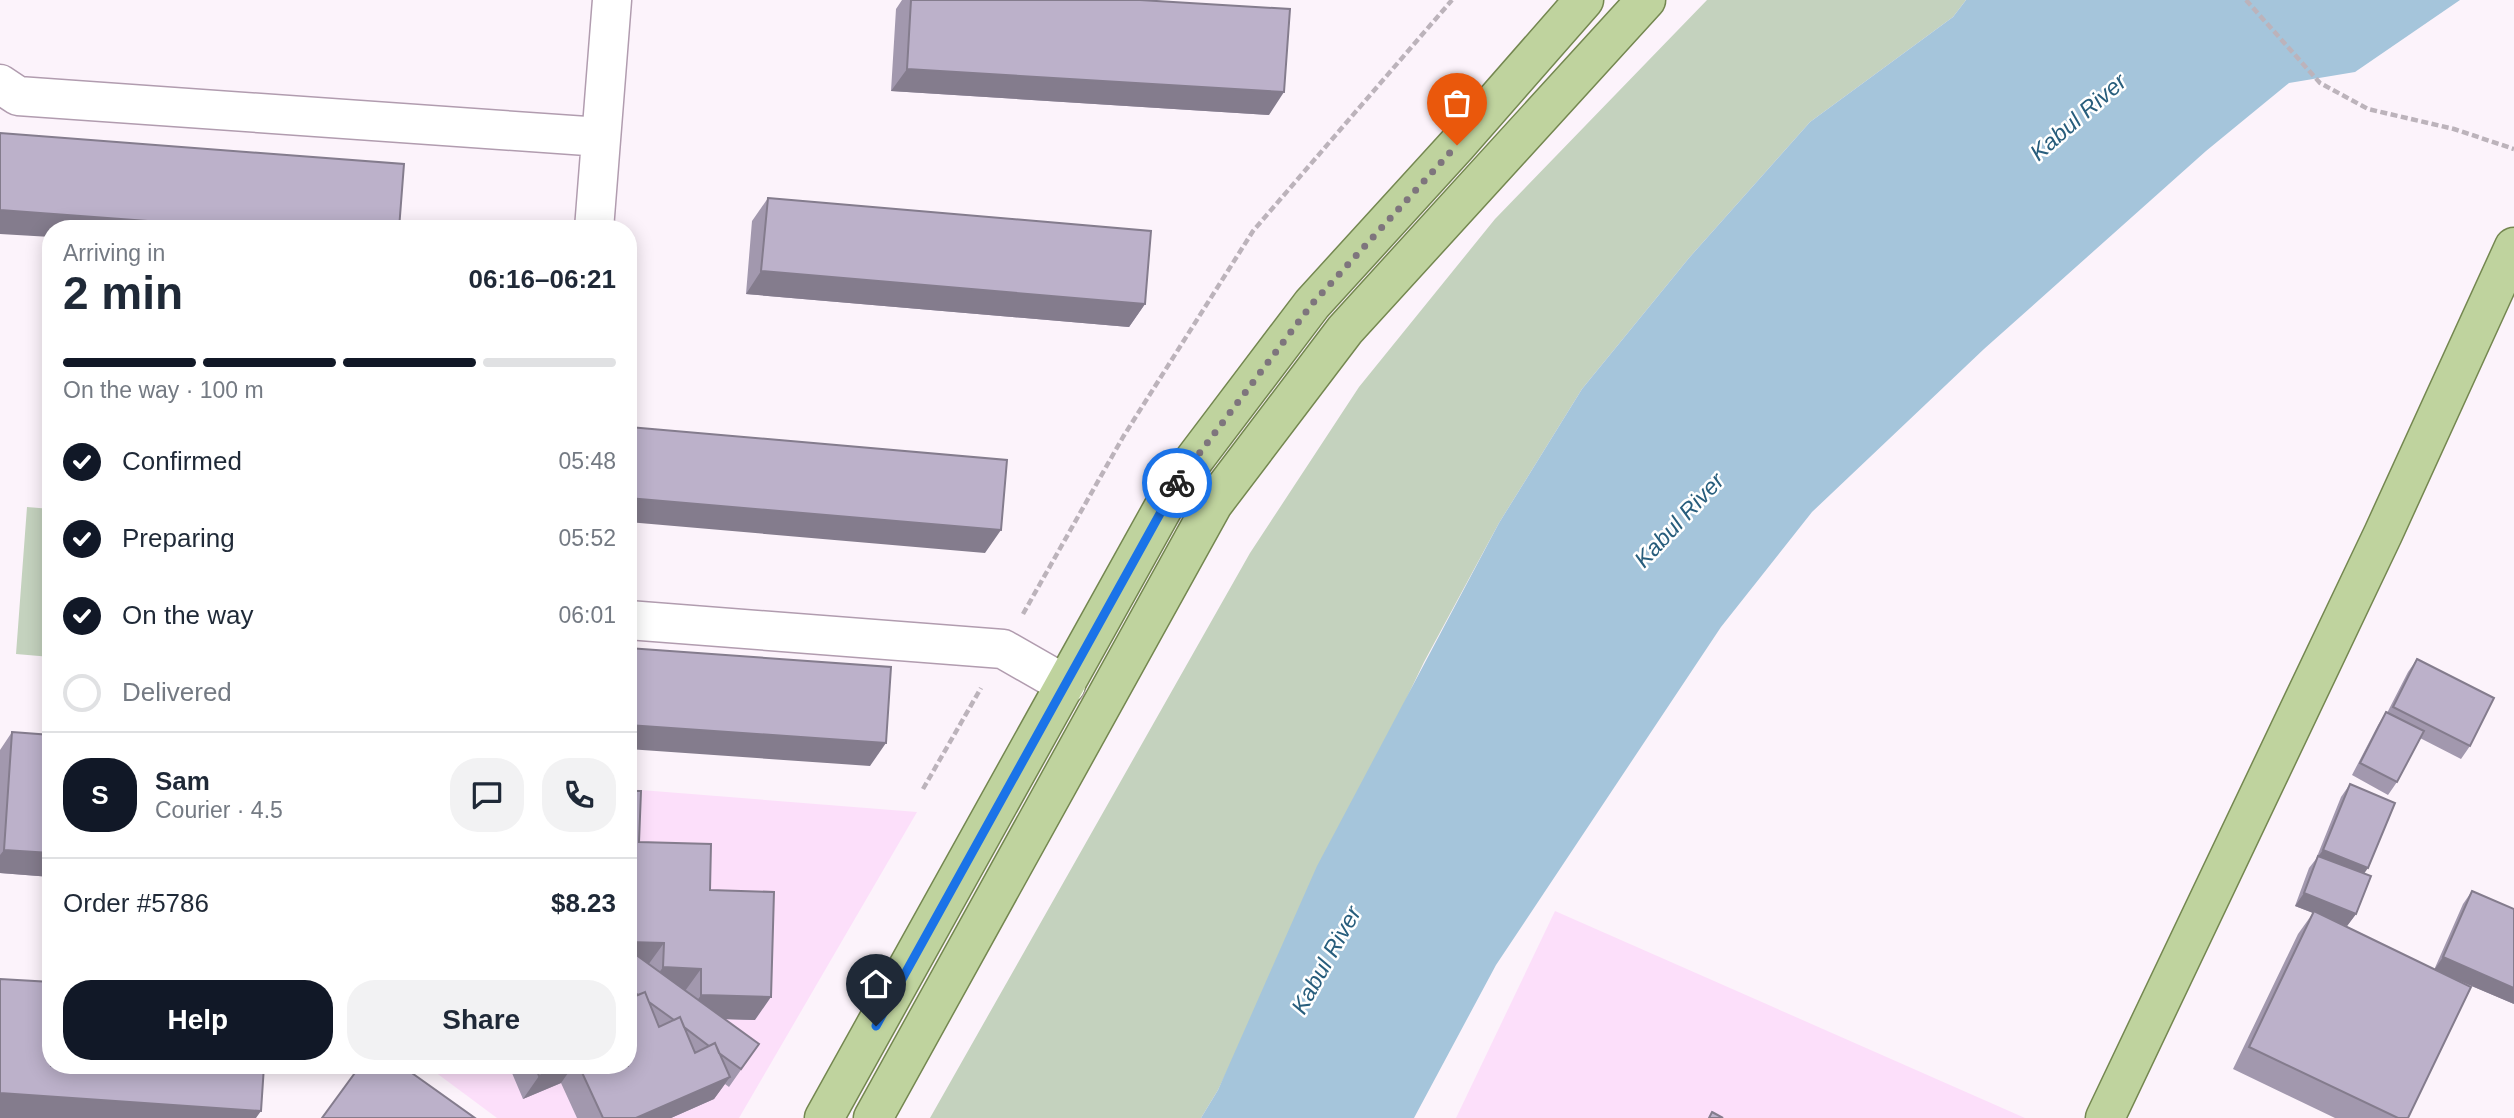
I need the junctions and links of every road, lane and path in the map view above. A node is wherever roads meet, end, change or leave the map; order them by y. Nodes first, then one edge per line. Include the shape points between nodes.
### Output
1 (612, 0) edge
2 (1452, 0) edge
3 (1584, 0) edge
4 (1646, 0) edge
5 (2246, 0) edge
6 (0, 84) edge
7 (601, 137) junction
8 (2514, 149) edge
9 (595, 220) edge
10 (2514, 247) edge
11 (637, 621) edge
12 (1003, 649) junction
13 (1066, 685) junction
14 (923, 789) dead end
15 (824, 1118) edge
16 (873, 1118) edge
17 (2105, 1118) edge

1 - 7 street
2 - 12 path via 1253,231 1123,437
3 - 13 main road via 1312,304 1178,481
4 - 16 main road via 1345,330 1213,504
5 - 8 path via 2320,83 2368,109
6 - 7 street via 18,96
7 - 9 street
10 - 17 main road
11 - 12 street
12 - 13 street
12 - 14 path
13 - 15 main road

